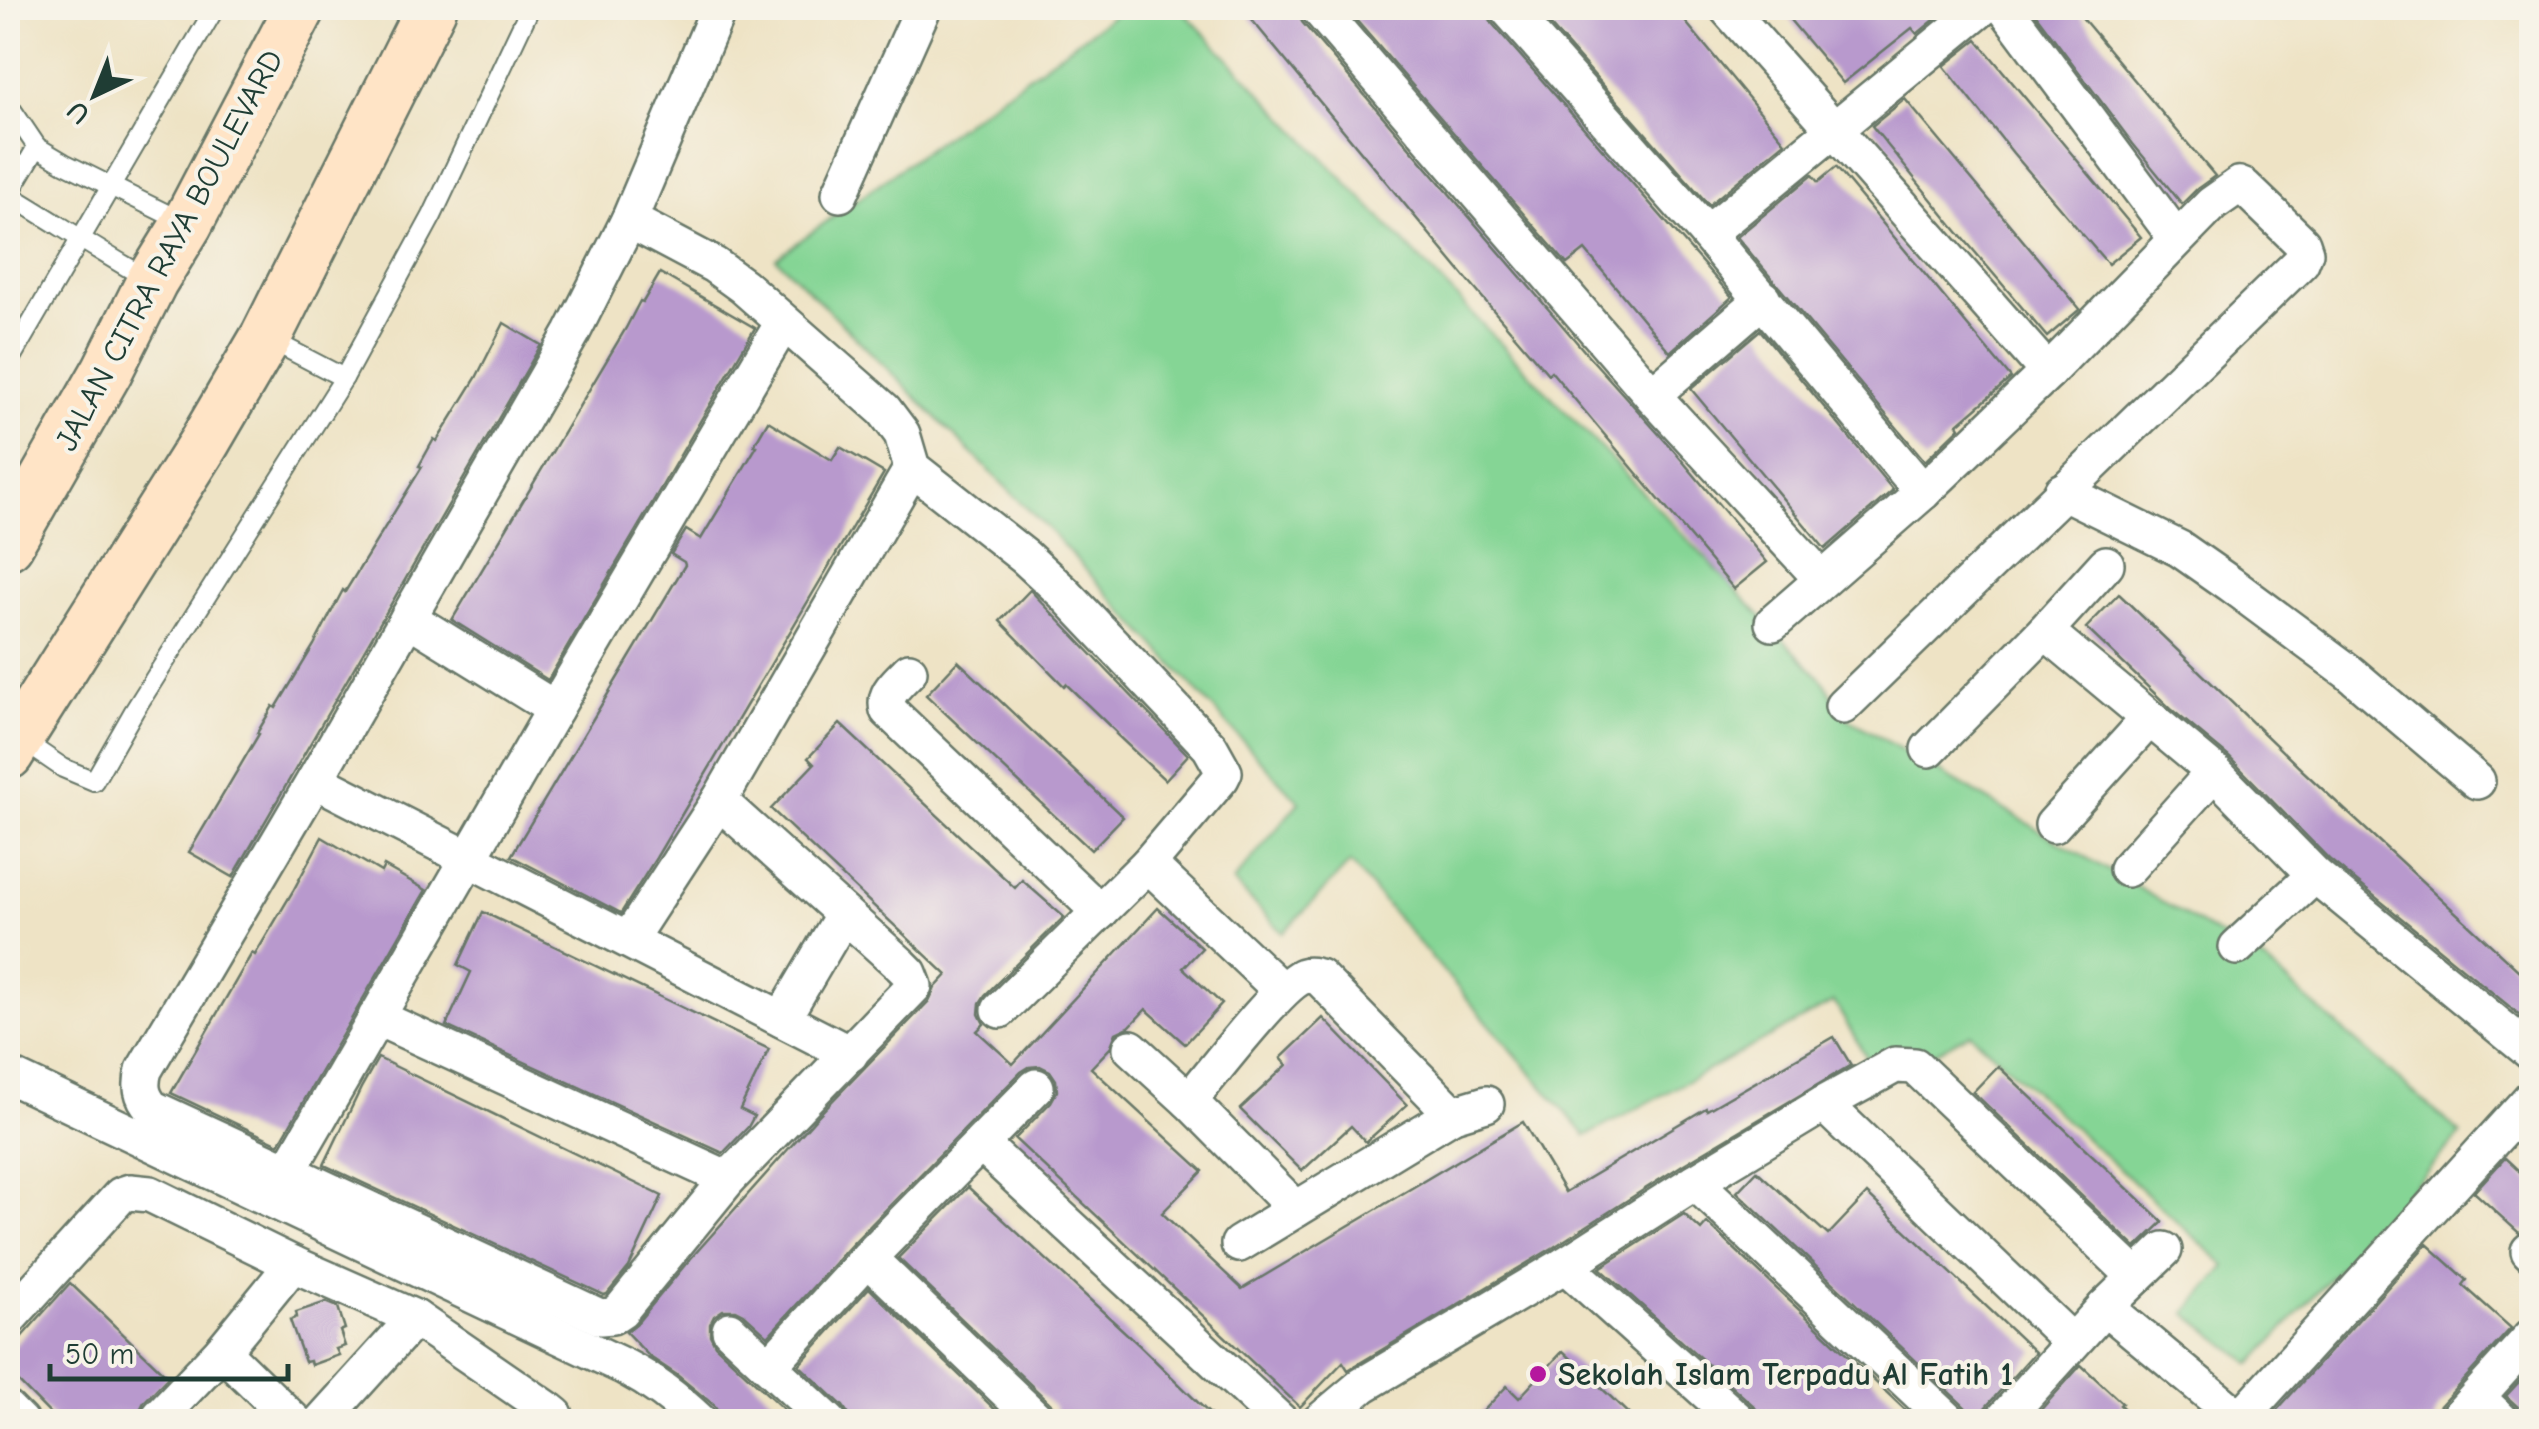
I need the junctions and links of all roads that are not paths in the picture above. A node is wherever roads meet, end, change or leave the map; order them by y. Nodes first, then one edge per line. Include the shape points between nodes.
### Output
1 (215, 8) edge
2 (300, 8) edge
3 (430, 8) edge
4 (530, 8) edge
5 (719, 8) edge
6 (923, 8) edge
7 (1318, 8) edge
8 (1507, 8) edge
9 (1726, 8) edge
10 (1982, 8) edge
11 (2004, 8) edge
12 (8, 104) edge
13 (1832, 129) junction
14 (37, 147) junction
15 (110, 186) junction
16 (8, 194) edge
17 (840, 194) dead end
18 (629, 220) junction
19 (187, 224) junction
20 (1707, 234) junction
21 (2178, 239) junction
22 (79, 240) junction
23 (152, 281) junction
24 (1763, 299) junction
25 (784, 324) junction
26 (266, 337) junction
27 (8, 363) edge
28 (2048, 372) junction
29 (344, 378) junction
30 (1652, 395) junction
31 (912, 468) junction
32 (2062, 491) junction
33 (1923, 492) junction
34 (8, 544) edge
35 (2106, 564) dead end
36 (1822, 579) junction
37 (408, 618) junction
38 (1773, 623) dead end
39 (2045, 631) junction
40 (909, 671) dead end
41 (1842, 706) dead end
42 (556, 709) junction
43 (2150, 720) junction
44 (12, 746) edge
45 (1929, 749) dead end
46 (2214, 772) junction
47 (315, 780) junction
48 (2477, 781) dead end
49 (719, 801) junction
50 (2053, 825) dead end
51 (469, 860) junction
52 (1148, 864) junction
53 (2127, 869) dead end
54 (2315, 875) junction
55 (1100, 912) junction
56 (844, 914) junction
57 (629, 939) junction
58 (2237, 947) dead end
59 (1282, 991) junction
60 (1000, 1010) dead end
61 (376, 1017) junction
62 (782, 1019) junction
63 (1132, 1048) dead end
64 (2532, 1052) edge
65 (850, 1054) junction
66 (8, 1075) edge
67 (1036, 1087) dead end
68 (2532, 1097) edge
69 (1190, 1101) junction
70 (1824, 1104) junction
71 (981, 1144) junction
72 (288, 1171) junction
73 (728, 1179) junction
74 (1694, 1182) junction
75 (1296, 1209) junction
76 (1239, 1244) dead end
77 (2164, 1250) dead end
78 (868, 1258) junction
79 (294, 1264) junction
80 (1565, 1265) junction
81 (2136, 1277) junction
82 (2106, 1307) junction
83 (415, 1318) junction
84 (8, 1319) edge
85 (730, 1330) dead end
86 (2532, 1336) edge
87 (2072, 1342) junction
88 (222, 1351) junction
89 (769, 1366) junction
90 (2465, 1409) edge
91 (8, 1410) edge
92 (160, 1416) dead end
93 (2241, 1420) edge
94 (20, 1422) edge
95 (295, 1422) edge
96 (321, 1422) edge
97 (555, 1422) edge
98 (700, 1422) edge
99 (829, 1422) edge
100 (1039, 1422) edge
101 (1281, 1422) edge
102 (1319, 1422) edge
103 (1740, 1422) edge
104 (1950, 1422) edge
105 (2001, 1422) edge
106 (2504, 1422) edge

1 - 15 lane
2 - 19 main road, JALAN CITRA RAYA BOULEVARD
3 - 26 main road
4 - 29 lane via 432,216
5 - 18 street
6 - 17 street
7 - 30 street
8 - 20 street
9 - 13 street
10 - 13 street
11 - 21 street
12 - 14 lane
13 - 20 street
13 - 28 street
14 - 15 lane
14 - 16 lane
15 - 19 lane
15 - 22 lane
16 - 22 lane
18 - 25 street via 714,265
18 - 37 street via 572,334
19 - 23 main road, JALAN CITRA RAYA BOULEVARD
20 - 24 street
21 - 28 street
21 - 32 street via 2242,185 2306,252
22 - 23 lane
22 - 27 lane
23 - 34 main road, JALAN CITRA RAYA BOULEVARD
24 - 30 street
24 - 33 street
25 - 31 street via 895,422
25 - 42 street
26 - 29 lane
26 - 44 main road
28 - 33 street
29 - 44 lane via 94,781
30 - 36 street
31 - 49 street
31 - 52 street via 1064,593 1221,763 1221,778
32 - 41 street
32 - 48 street via 2180,549 2350,674
33 - 36 street
35 - 39 street
36 - 38 street
37 - 42 street
37 - 47 street
39 - 43 street
39 - 45 street
40 - 55 street via 888,693 888,710
42 - 51 street
43 - 46 street
43 - 50 street
46 - 53 street
46 - 54 street
47 - 51 street
47 - 72 street via 141,1079 152,1108
49 - 56 street
49 - 57 street
51 - 57 street
51 - 61 street
52 - 55 street
52 - 59 street
54 - 58 street
54 - 64 street
55 - 60 street
56 - 62 street
56 - 65 street via 909,973 914,986
57 - 62 street
59 - 69 street
59 - 75 street via 1302,976 1319,977 1470,1109
61 - 72 street
61 - 73 street
62 - 65 street
63 - 69 street
65 - 73 street
66 - 98 street via 625,1368
67 - 71 street
68 - 93 street
69 - 75 street
70 - 74 street
70 - 81 street via 1894,1065 1915,1066
70 - 87 street
71 - 78 street
71 - 101 street
72 - 73 street via 600,1317 621,1310
74 - 80 street
74 - 104 street
75 - 76 street
77 - 81 street
78 - 89 street
78 - 100 street
79 - 83 street
79 - 84 street via 150,1194 130,1192 121,1194
79 - 88 street
80 - 102 street via 1363,1385
80 - 103 street
81 - 82 street
82 - 87 street
82 - 93 street
83 - 96 street
83 - 97 street via 550,1410
85 - 89 street
86 - 90 street
87 - 105 street
88 - 92 street
88 - 95 street
89 - 99 street
90 - 106 street
91 - 94 street

